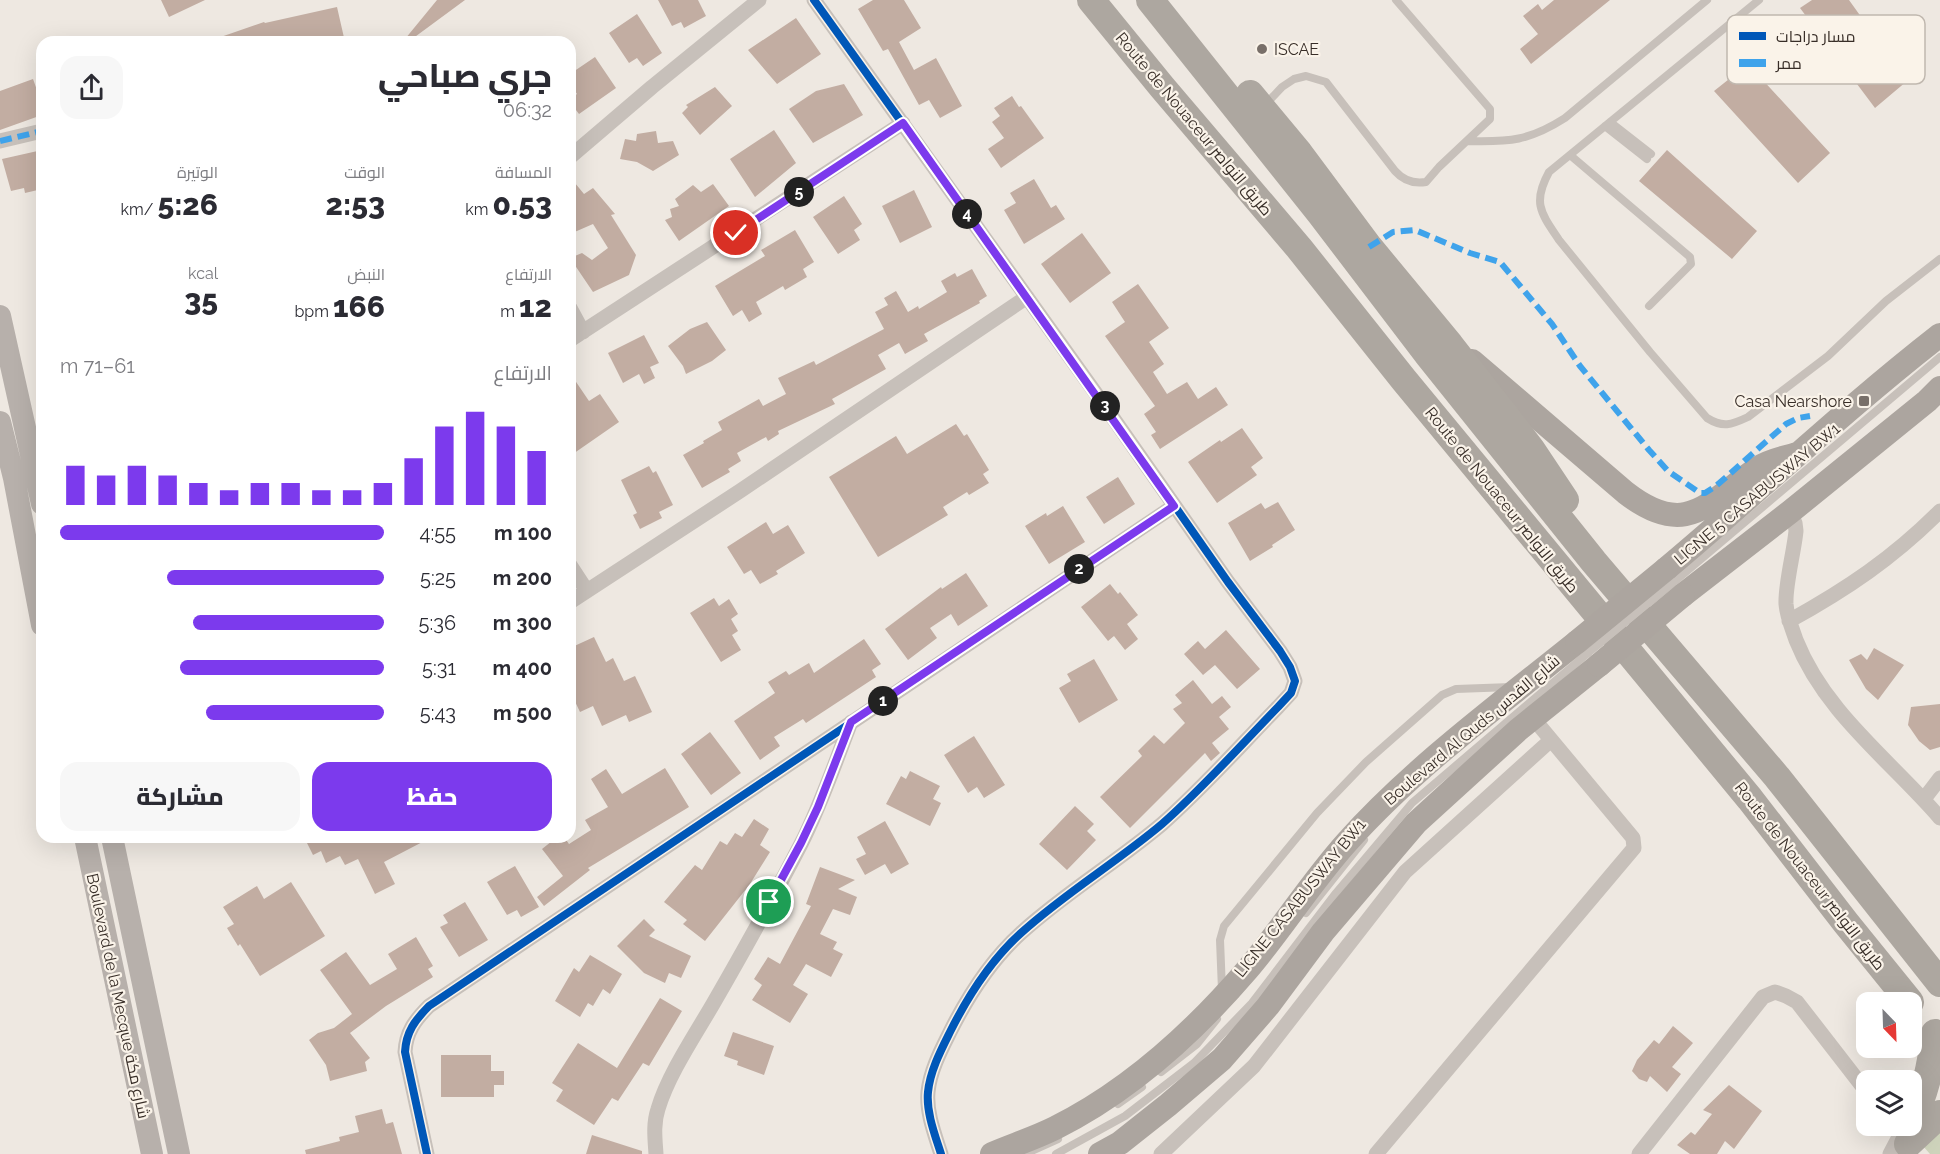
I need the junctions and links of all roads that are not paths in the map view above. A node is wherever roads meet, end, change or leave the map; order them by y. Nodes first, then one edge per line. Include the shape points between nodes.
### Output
1 (759, 0) edge
2 (814, 0) edge
3 (1091, 0) edge
4 (1150, 0) edge
5 (1172, 0) edge
6 (1396, 0) edge
7 (1707, 0) edge
8 (1759, 0) edge
9 (1741, 15) edge
10 (1727, 26) edge
11 (1262, 108) junction
12 (903, 123) junction
13 (1607, 124) junction
14 (36, 132) edge
15 (0, 141) edge
16 (1468, 141) junction
17 (576, 152) edge
18 (1570, 155) junction
19 (1649, 156) dead end
20 (1940, 259) edge
21 (1027, 297) junction
22 (1649, 306) dead end
23 (0, 316) edge
24 (1940, 335) edge
25 (576, 336) edge
26 (1450, 345) junction
27 (1940, 349) edge
28 (1940, 357) edge
29 (1940, 388) edge
30 (0, 422) edge
31 (1797, 454) junction
32 (36, 477) edge
33 (7, 480) edge
34 (1174, 506) junction
35 (1940, 511) edge
36 (1790, 512) junction
37 (1594, 562) junction
38 (576, 574) edge
39 (1674, 581) junction
40 (587, 591) junction
41 (576, 598) edge
42 (36, 601) edge
43 (1789, 621) junction
44 (1587, 652) junction
45 (1516, 697) junction
46 (1533, 718) junction
47 (851, 722) junction
48 (1551, 740) junction
49 (1456, 750) dead end
50 (1940, 778) edge
51 (1923, 799) junction
52 (1940, 818) edge
53 (1381, 820) dead end
54 (1367, 837) dead end
55 (86, 843) edge
56 (113, 843) edge
57 (1304, 915) dead end
58 (1266, 961) dead end
59 (1250, 980) dead end
60 (1940, 983) edge
61 (1901, 992) edge
62 (1221, 1007) junction
63 (1922, 1017) edge
64 (1938, 1036) edge
65 (1154, 1078) dead end
66 (1856, 1078) edge
67 (1145, 1084) dead end
68 (1108, 1109) dead end
69 (1940, 1114) edge
70 (1069, 1132) dead end
71 (1903, 1139) edge
72 (152, 1154) edge
73 (179, 1154) edge
74 (428, 1154) edge
75 (656, 1154) edge
76 (941, 1154) edge
77 (992, 1154) edge
78 (1025, 1154) edge
79 (1056, 1154) edge
80 (1100, 1154) edge
81 (1161, 1154) edge
82 (1376, 1154) edge
83 (1639, 1154) edge

1 - 17 street
2 - 12 street
3 - 61 highway, Route de Nouaceur طريق النواصر via 1750,799
4 - 37 highway, Route de Nouaceur طريق النواصر
5 - 11 highway
6 - 16 lane via 1490,110 1490,120
7 - 16 lane via 1543,132 1501,142
8 - 9 lane
10 - 13 lane
11 - 16 lane via 1294,79 1306,76 1326,82 1395,171 1418,183 1426,182
11 - 26 highway
12 - 21 street
12 - 25 street
13 - 18 lane
13 - 19 lane
14 - 15 street
18 - 20 lane via 1549,172 1540,188 1539,202 1546,220 1650,352 1716,424 1748,417 1828,356 1886,301
18 - 22 lane via 1690,257 1691,264
21 - 34 street
21 - 40 street
23 - 32 main road
24 - 31 main road, Boulevard Al Quds شارع القدس
26 - 31 main road via 1626,493 1659,513 1702,509 1768,462
26 - 37 highway via 1547,471 1578,523
27 - 39 lane, LIGNE 5 CASABUSWAY BW1
28 - 39 lane, LIGNE 5 CASABUSWAY BW1
29 - 36 main road, Boulevard Al Quds شارع القدس
30 - 33 main road
31 - 39 main road, Boulevard Al Quds شارع القدس via 1723,522
33 - 42 main road
34 - 47 street
34 - 76 street via 1290,667 1294,681 1291,693 1164,822 1020,934 984,975 963,1005 944,1044 928,1092
35 - 43 street via 1876,567
36 - 39 main road, Boulevard Al Quds شارع القدس
36 - 43 street via 1796,531 1786,602
37 - 60 highway, Route de Nouaceur طريق النواصر via 1777,777
38 - 40 street
39 - 44 main road, Boulevard Al Quds شارع القدس, bridge
40 - 41 street
43 - 51 street via 1820,686 1876,753
44 - 45 main road, Boulevard Al Quds شارع القدس
44 - 46 main road, Boulevard Al Quds شارع القدس
44 - 79 lane, LIGNE CASABUSWAY BW1 via 1412,803 1336,893 1252,1004 1194,1064 1125,1116
45 - 62 main road, Boulevard Al Quds شارع القدس via 1401,787 1348,841
45 - 62 lane via 1466,688 1448,692 1365,762 1317,813 1224,926 1220,948
46 - 48 street
46 - 80 main road, Boulevard Al Quds شارع القدس via 1416,823 1222,1059 1168,1106
47 - 74 street via 429,1005 410,1028 405,1052
47 - 75 street via 801,843 657,1109
48 - 81 street via 1405,872 1254,1066
48 - 82 street via 1633,838 1634,848
49 - 53 lane, LIGNE CASABUSWAY BW1 via 1402,794
50 - 51 street
51 - 52 street
54 - 57 lane, LIGNE CASABUSWAY BW1
55 - 72 main road, Boulevard de la Mecque شارع مكة
56 - 73 main road, Boulevard de la Mecque شارع مكة
58 - 59 lane, LIGNE CASABUSWAY BW1
62 - 65 lane via 1197,1044
62 - 77 main road, Boulevard Al Quds شارع القدس via 1112,1095 1054,1128
63 - 64 highway, Route de Nouaceur طريق النواصر
64 - 71 highway via 1921,1102
66 - 83 street via 1797,1002 1775,992 1763,997
67 - 68 lane
69 - 71 highway
70 - 78 lane

